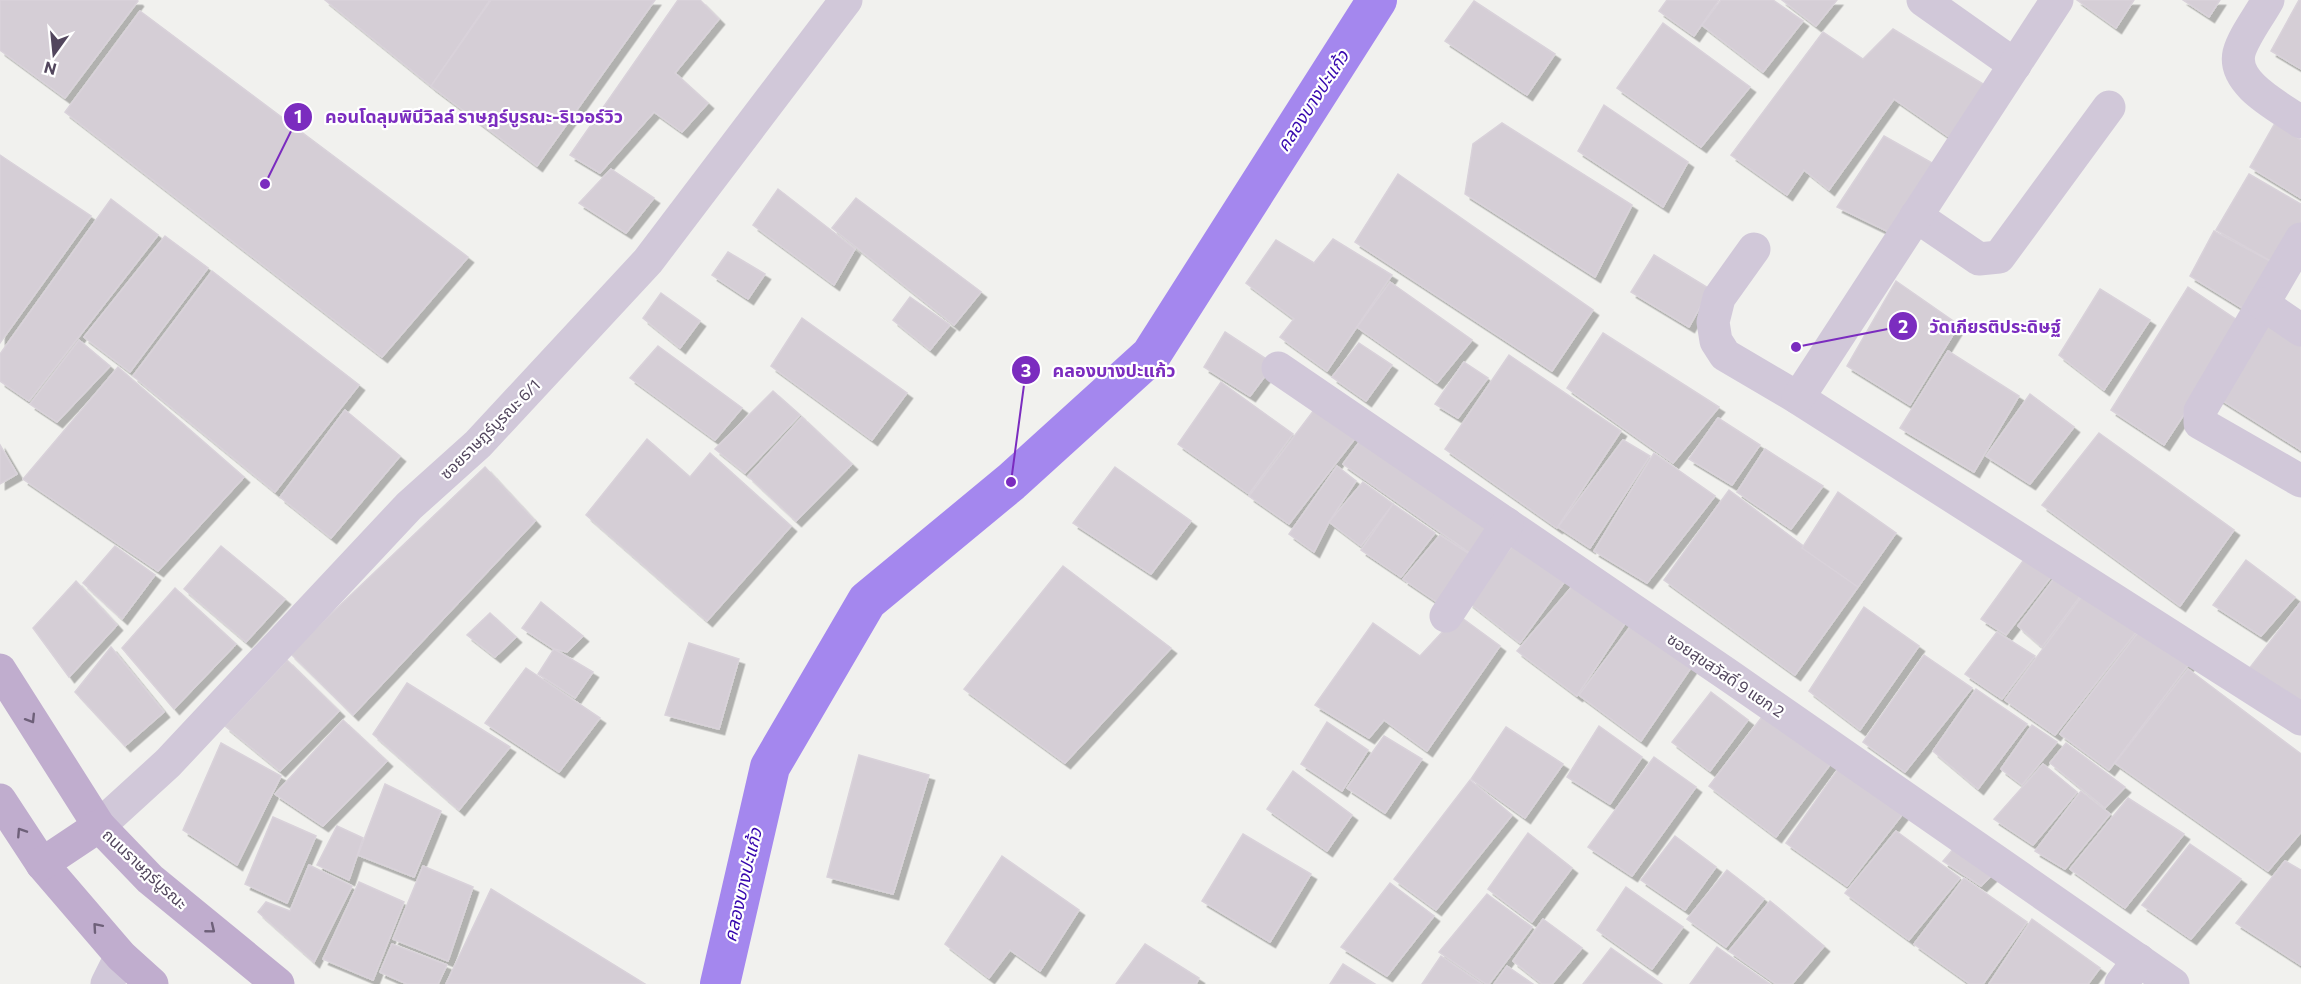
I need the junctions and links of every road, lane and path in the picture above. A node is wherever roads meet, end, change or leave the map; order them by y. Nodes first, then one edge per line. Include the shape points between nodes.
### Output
1 (846, 0) edge
2 (1923, 0) edge
3 (2057, 0) edge
4 (2268, 0) edge
5 (2015, 65) junction
6 (2109, 107) dead end
7 (2301, 122) edge
8 (1916, 216) junction
9 (2301, 239) edge
10 (1754, 249) dead end
11 (2263, 304) junction
12 (2301, 330) edge
13 (1278, 368) dead end
14 (1798, 398) junction
15 (2301, 481) edge
16 (1508, 525) junction
17 (1446, 615) dead end
18 (0, 670) edge
19 (2301, 719) edge
20 (0, 800) edge
21 (99, 826) junction
22 (42, 864) junction
23 (114, 970) edge
24 (2130, 972) edge
25 (152, 984) edge
26 (278, 984) edge
27 (2173, 984) edge

1 - 21 street, ซอยราษฎร์บูรณะ 6/1 via 648,261 523,398 409,506 168,763
2 - 5 street
3 - 5 street
4 - 7 street via 2240,51 2238,63 2247,83
5 - 8 street
6 - 8 street via 1999,257 1978,259
8 - 14 street
9 - 11 street
10 - 14 street via 1719,298 1713,322 1716,341 1725,355
11 - 12 street
11 - 15 street via 2200,411 2200,423
13 - 16 street, ซอยสุขสวัสดิ์ 9 แยก 2
14 - 19 street
16 - 17 street
16 - 24 street, ซอยสุขสวัสดิ์ 9 แยก 2
18 -> 21 main road, ถนนราษฎร์บูรณะ
22 -> 20 main road
21 - 22 main road
21 -> 26 main road, ถนนราษฎร์บูรณะ via 150,879
23 -> 22 main road
23 - 25 main road
24 - 27 street, ซอยสุขสวัสดิ์ 9 แยก 2

